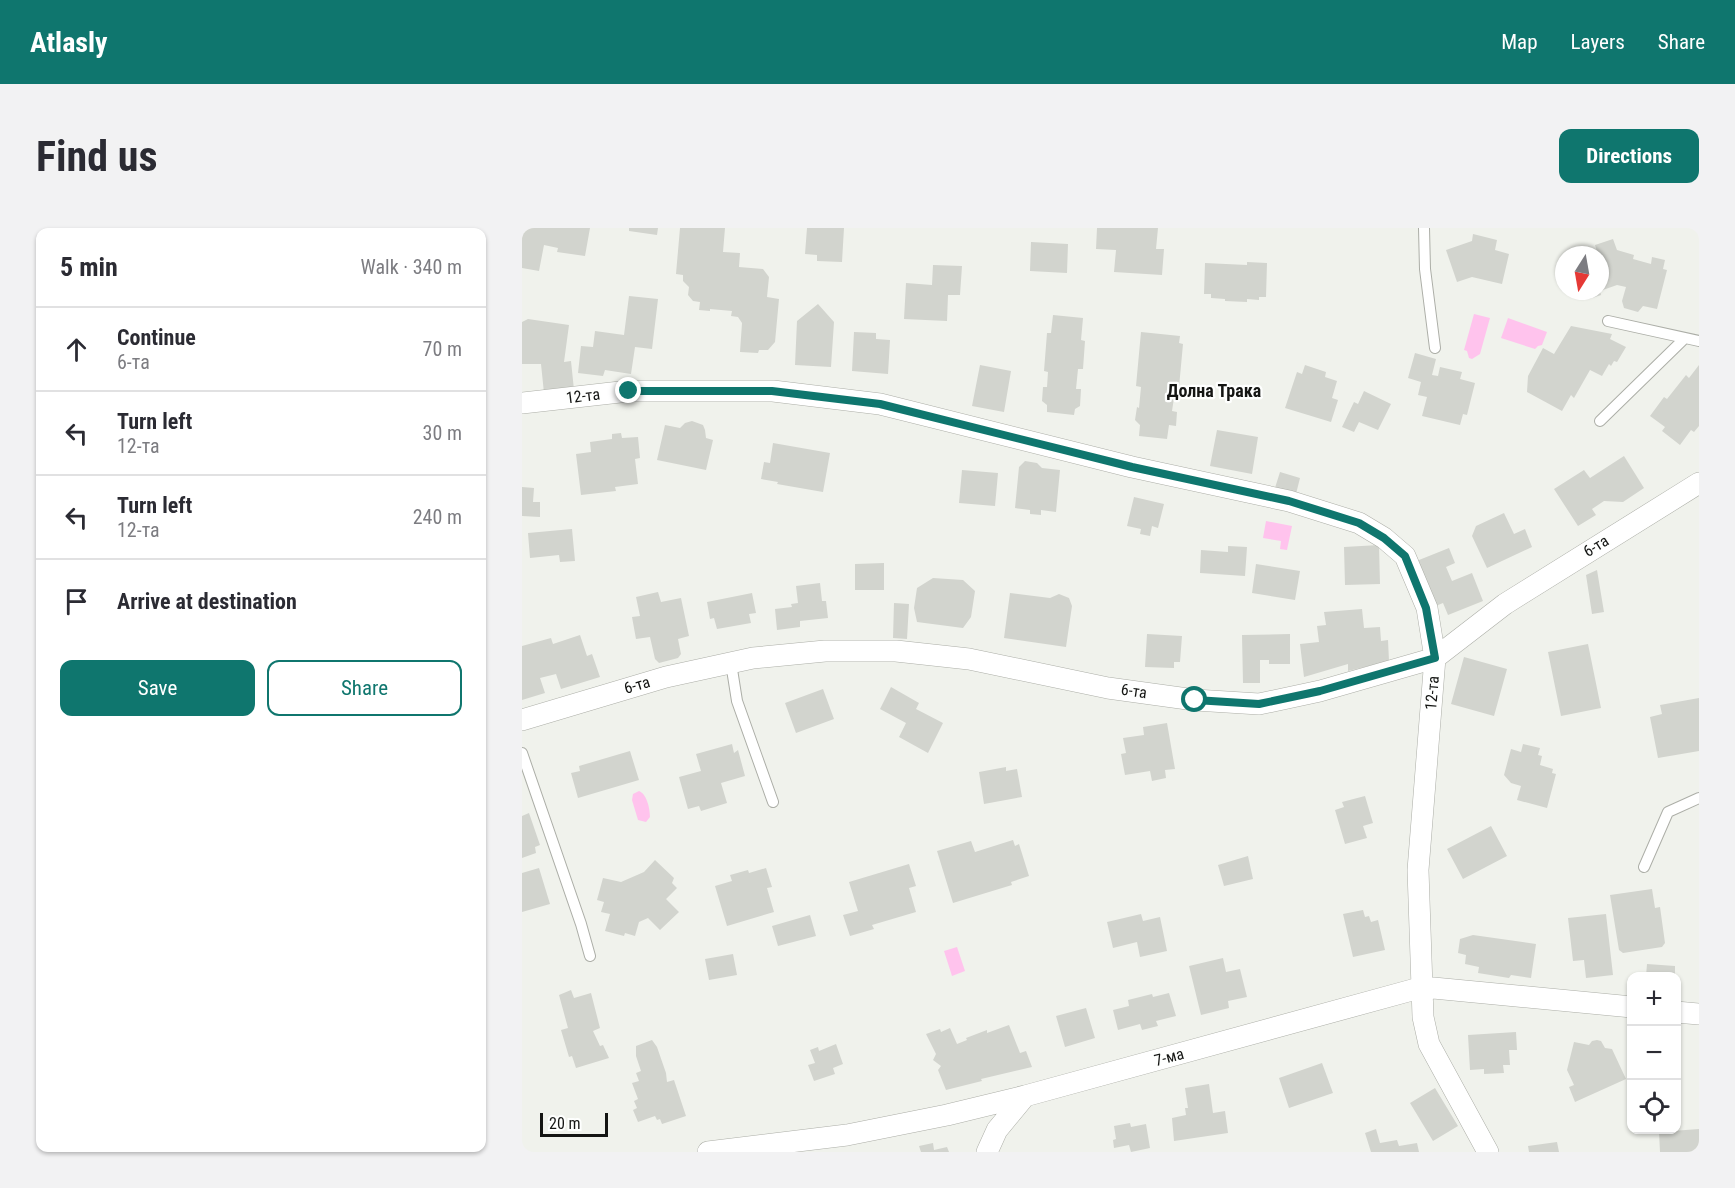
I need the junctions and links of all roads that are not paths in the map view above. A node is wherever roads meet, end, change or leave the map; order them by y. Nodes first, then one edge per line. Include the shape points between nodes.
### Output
1 (1424, 228) edge
2 (1608, 321) dead end
3 (1685, 338) junction
4 (1699, 341) edge
5 (1435, 348) dead end
6 (522, 404) edge
7 (1599, 421) dead end
8 (1699, 483) edge
9 (1435, 658) junction
10 (731, 663) junction
11 (522, 720) edge
12 (522, 753) edge
13 (1699, 798) edge
14 (773, 802) dead end
15 (1644, 867) dead end
16 (590, 956) dead end
17 (1423, 987) junction
18 (1627, 1007) edge
19 (1681, 1012) edge
20 (1699, 1014) edge
21 (1025, 1096) junction
22 (708, 1152) edge
23 (987, 1152) edge
24 (1488, 1152) edge

1 - 5 lane
2 - 3 lane
3 - 4 lane
3 - 7 lane
6 - 9 street, 12-та via 629,391 772,391 880,404 1132,467 1289,501 1359,523 1405,556 1426,608
8 - 9 street, 6-та via 1505,604
9 - 10 street, 6-та via 1259,704 1119,689 969,659 896,651 825,651
9 - 17 street, 12-та via 1418,870
10 - 11 street, 6-та via 666,677
10 - 14 lane via 737,701
12 - 16 lane
13 - 15 lane via 1668,812
17 - 18 street, 7-ма
17 - 21 street, 7-ма
17 - 24 street, 12-та via 1423,1017 1429,1044
19 - 20 street
21 - 22 street, 7-ма via 847,1135
21 - 23 street via 997,1130

